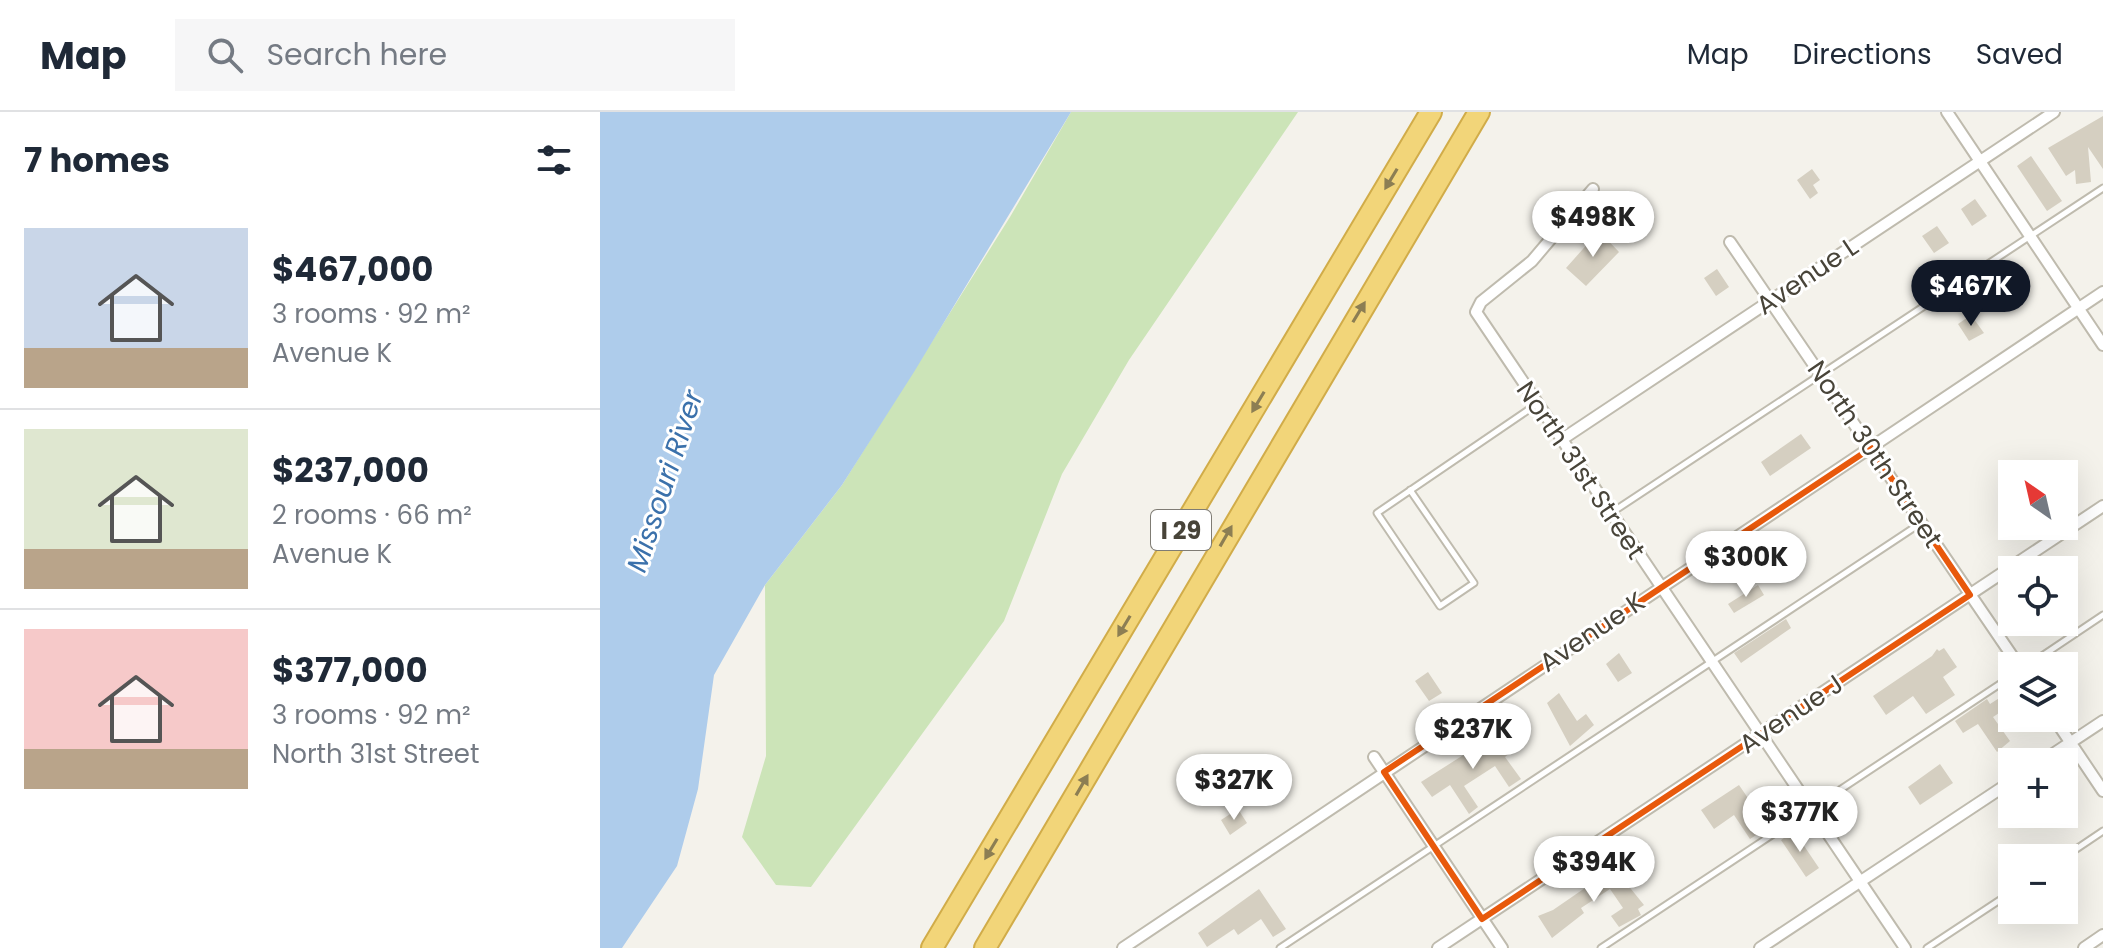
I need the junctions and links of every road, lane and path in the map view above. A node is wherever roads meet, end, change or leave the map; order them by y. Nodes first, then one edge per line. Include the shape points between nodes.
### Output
1 (1431, 112) edge
2 (1479, 112) edge
3 (1947, 112) edge
4 (2054, 112) edge
5 (1979, 162) junction
6 (2103, 188) edge
7 (1593, 189) dead end
8 (2029, 237) junction
9 (1730, 242) dead end
10 (2103, 292) edge
11 (1771, 300) junction
12 (2078, 309) junction
13 (2103, 345) edge
14 (1821, 374) junction
15 (1537, 404) junction
16 (1561, 440) junction
17 (1871, 448) junction
18 (1410, 490) junction
19 (2103, 506) edge
20 (1610, 514) junction
21 (1921, 522) junction
22 (1660, 587) junction
23 (1970, 595) junction
24 (2103, 615) edge
25 (2009, 652) edge
26 (2048, 652) edge
27 (1711, 662) junction
28 (1998, 685) edge
29 (2103, 721) edge
30 (2063, 732) edge
31 (1760, 734) junction
32 (2070, 743) junction
33 (2062, 748) edge
34 (1374, 757) dead end
35 (1384, 772) junction
36 (1998, 790) edge
37 (2103, 791) edge
38 (1811, 810) junction
39 (2103, 831) edge
40 (1434, 846) junction
41 (2078, 848) edge
42 (1860, 882) junction
43 (1998, 901) edge
44 (1482, 919) junction
45 (2103, 935) edge
46 (932, 948) edge
47 (985, 948) edge
48 (1123, 948) edge
49 (1280, 948) edge
50 (1438, 948) edge
51 (1502, 948) edge
52 (1601, 948) edge
53 (1760, 948) edge
54 (1905, 948) edge
55 (1927, 948) edge
56 (2084, 948) edge

1 -> 46 highway, I 29
47 -> 2 highway, I 29
3 - 5 street
4 - 5 street, Avenue L
5 - 8 street
5 - 11 street, Avenue L
6 - 8 lane
7 - 15 street, North 31st Street via 1532,261 1477,308 1479,319
8 - 12 street
8 - 14 lane
9 - 11 street, North 30th Street
10 - 12 street, Avenue K
11 - 14 street, North 30th Street
11 - 16 street, Avenue L
12 - 13 street
12 - 17 street, Avenue K
14 - 17 street, North 30th Street
14 - 20 lane
15 - 16 street, North 31st Street
15 - 18 lane
16 - 20 street, North 31st Street
17 - 21 street, North 30th Street
17 - 22 street, Avenue K
18 - 18 lane via 1377,513 1440,606 1474,583
19 - 23 street, Avenue J
20 - 22 street, North 31st Street
21 - 23 street, North 30th Street
21 - 27 lane
22 - 27 street, North 31st Street
22 - 35 street, Avenue K
23 - 25 street, North 30th Street
23 - 31 street, Avenue J
24 - 26 lane
27 - 31 street, North 31st Street
27 - 40 lane
28 - 38 lane
29 - 32 street
30 - 32 street
31 - 38 street, North 31st Street
31 - 44 street, Avenue J
32 - 33 street
32 - 37 street
34 - 35 street
35 - 40 street
35 - 48 street, Avenue K
36 - 42 street
38 - 42 street, North 31st Street
38 - 52 lane
39 - 41 lane
40 - 44 street
40 - 49 lane
42 - 53 street
42 - 54 street, North 31st Street
43 - 55 lane
44 - 50 street, Avenue J
44 - 51 street
45 - 56 street

